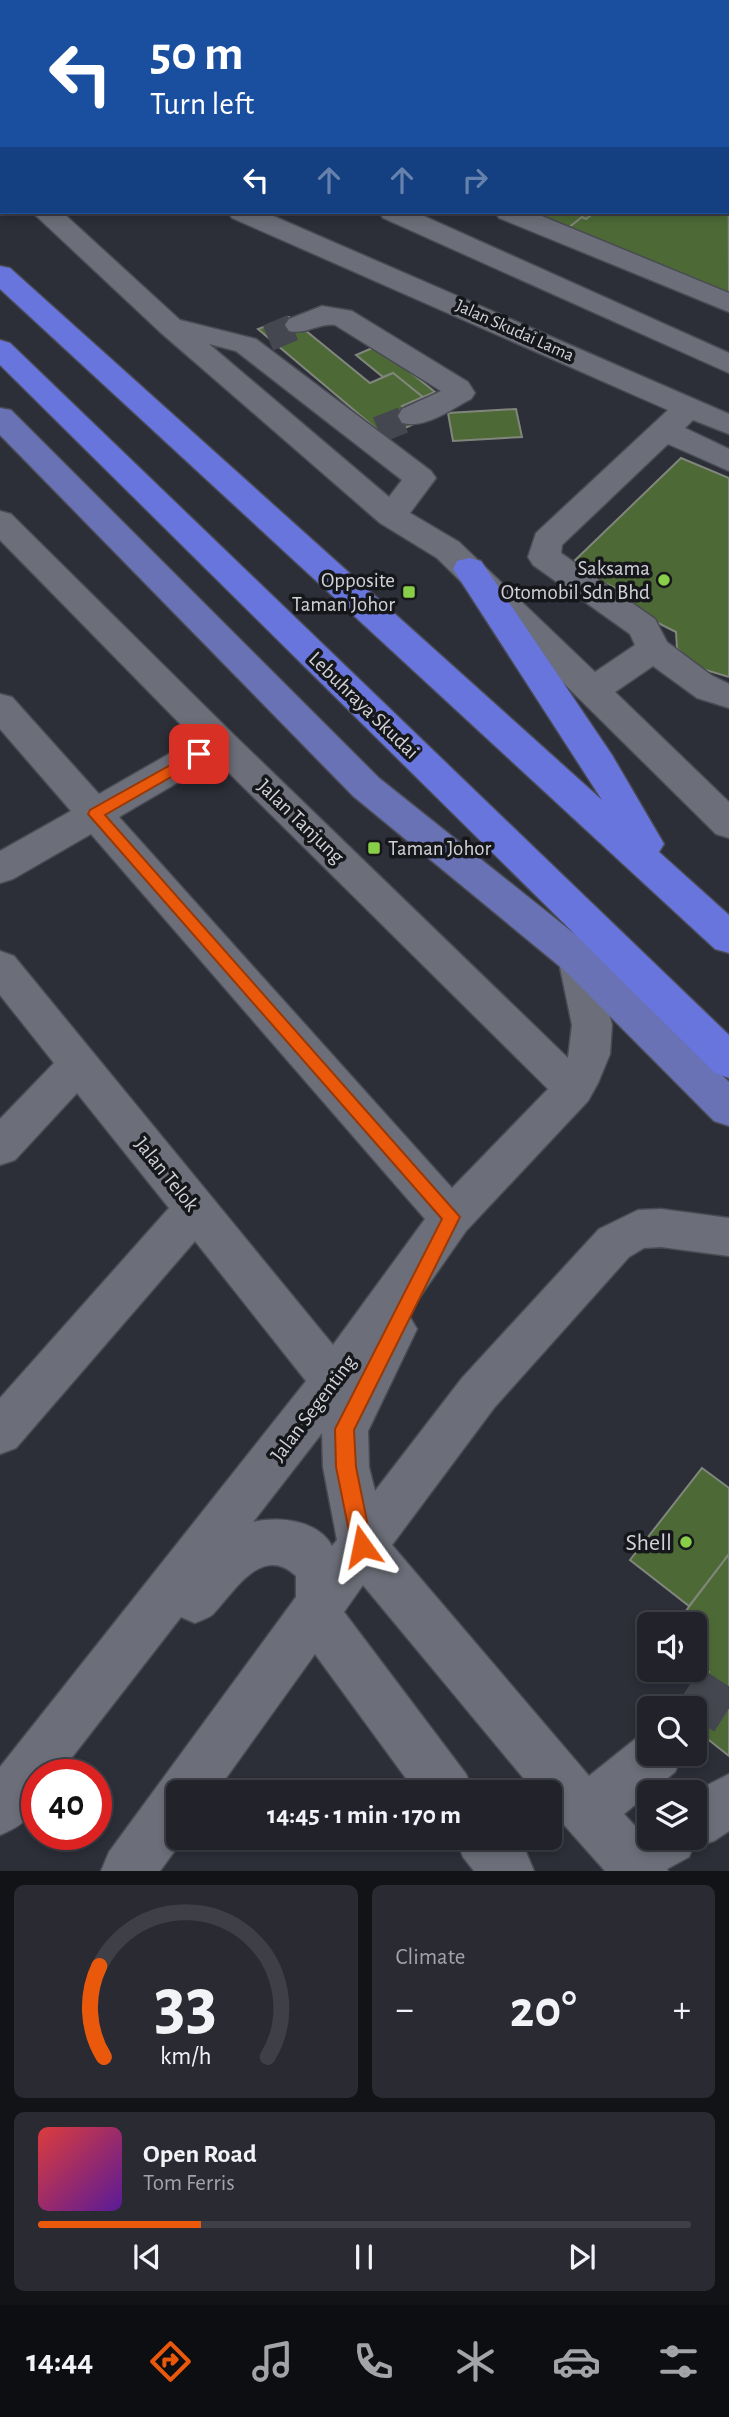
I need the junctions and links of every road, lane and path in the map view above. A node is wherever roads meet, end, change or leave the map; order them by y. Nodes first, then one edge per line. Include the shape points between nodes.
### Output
1 (48, 214) edge
2 (247, 214) edge
3 (265, 214) edge
4 (397, 214) edge
5 (514, 214) edge
6 (301, 236) junction
7 (0, 274) edge
8 (729, 303) edge
9 (299, 325) tunnel mouth
10 (170, 326) junction
11 (0, 349) edge
12 (729, 364) edge
13 (689, 407) junction
14 (413, 416) tunnel mouth
15 (3, 425) edge
16 (729, 425) edge
17 (665, 430) junction
18 (729, 461) edge
19 (391, 516) junction
20 (0, 521) edge
21 (469, 569) junction
22 (654, 649) junction
23 (592, 691) junction
24 (729, 696) edge
25 (0, 706) edge
26 (219, 742) junction
27 (95, 814) junction
28 (729, 824) edge
29 (0, 869) edge
30 (663, 876) junction
31 (729, 938) edge
32 (577, 958) junction
33 (0, 967) edge
34 (729, 1061) edge
35 (78, 1065) junction
36 (574, 1089) junction
37 (729, 1109) edge
38 (0, 1147) edge
39 (196, 1208) junction
40 (452, 1217) junction
41 (729, 1237) edge
42 (334, 1381) junction
43 (0, 1433) edge
44 (362, 1546) junction
45 (318, 1608) junction
46 (64, 1759) edge
47 (642, 1766) edge
48 (194, 1780) edge
49 (440, 1780) edge
50 (729, 1800) edge
51 (21, 1802) edge
52 (0, 1809) edge
53 (586, 1812) junction
54 (707, 1814) edge
55 (166, 1818) edge
56 (0, 1822) edge
57 (491, 1850) edge
58 (647, 1856) edge
59 (128, 1871) edge
60 (507, 1871) edge

1 - 10 street
2 - 6 street, Jalan Skudai Lama
3 - 6 street, Jalan Skudai Lama
4 - 12 street
5 - 8 street
6 - 13 street, Jalan Skudai Lama
7 - 30 highway
9 - 14 street via 322,315 342,317 460,393
10 - 19 street
10 - 19 street via 257,341 371,433 420,478
11 - 34 highway, Lebuhraya Skudai
13 - 16 street, Jalan Skudai Lama
13 - 17 street
15 - 32 main road via 366,787
17 - 18 street
17 - 22 street via 547,541 544,557 643,627
19 - 21 street via 448,550
20 - 26 street, Jalan Tanjung
21 - 23 street
21 - 30 highway via 599,764
22 - 23 street
22 - 24 street via 705,687
23 - 28 street
25 - 27 street
26 - 27 street
26 - 36 street, Jalan Tanjung
27 - 29 street
27 - 40 street
30 - 31 highway
32 - 36 street, Jalan Segenting via 595,1041
32 - 37 main road
33 - 35 street, Jalan Telok
35 - 38 street
35 - 39 street, Jalan Telok
36 - 40 street, Jalan Segenting
39 - 42 street, Jalan Telok
39 - 43 street
40 - 42 street, Jalan Segenting
40 - 44 street via 345,1429 346,1467
41 - 44 street via 638,1229 614,1243 478,1393
42 - 52 street, Jalan Segenting
44 - 45 street
44 - 53 street
45 - 46 street via 320,1573 313,1558 296,1546 260,1543 231,1557
45 - 48 street
45 - 49 street
47 - 53 street
50 - 54 street
51 - 56 street
53 - 58 street
55 - 59 street
57 - 60 street

